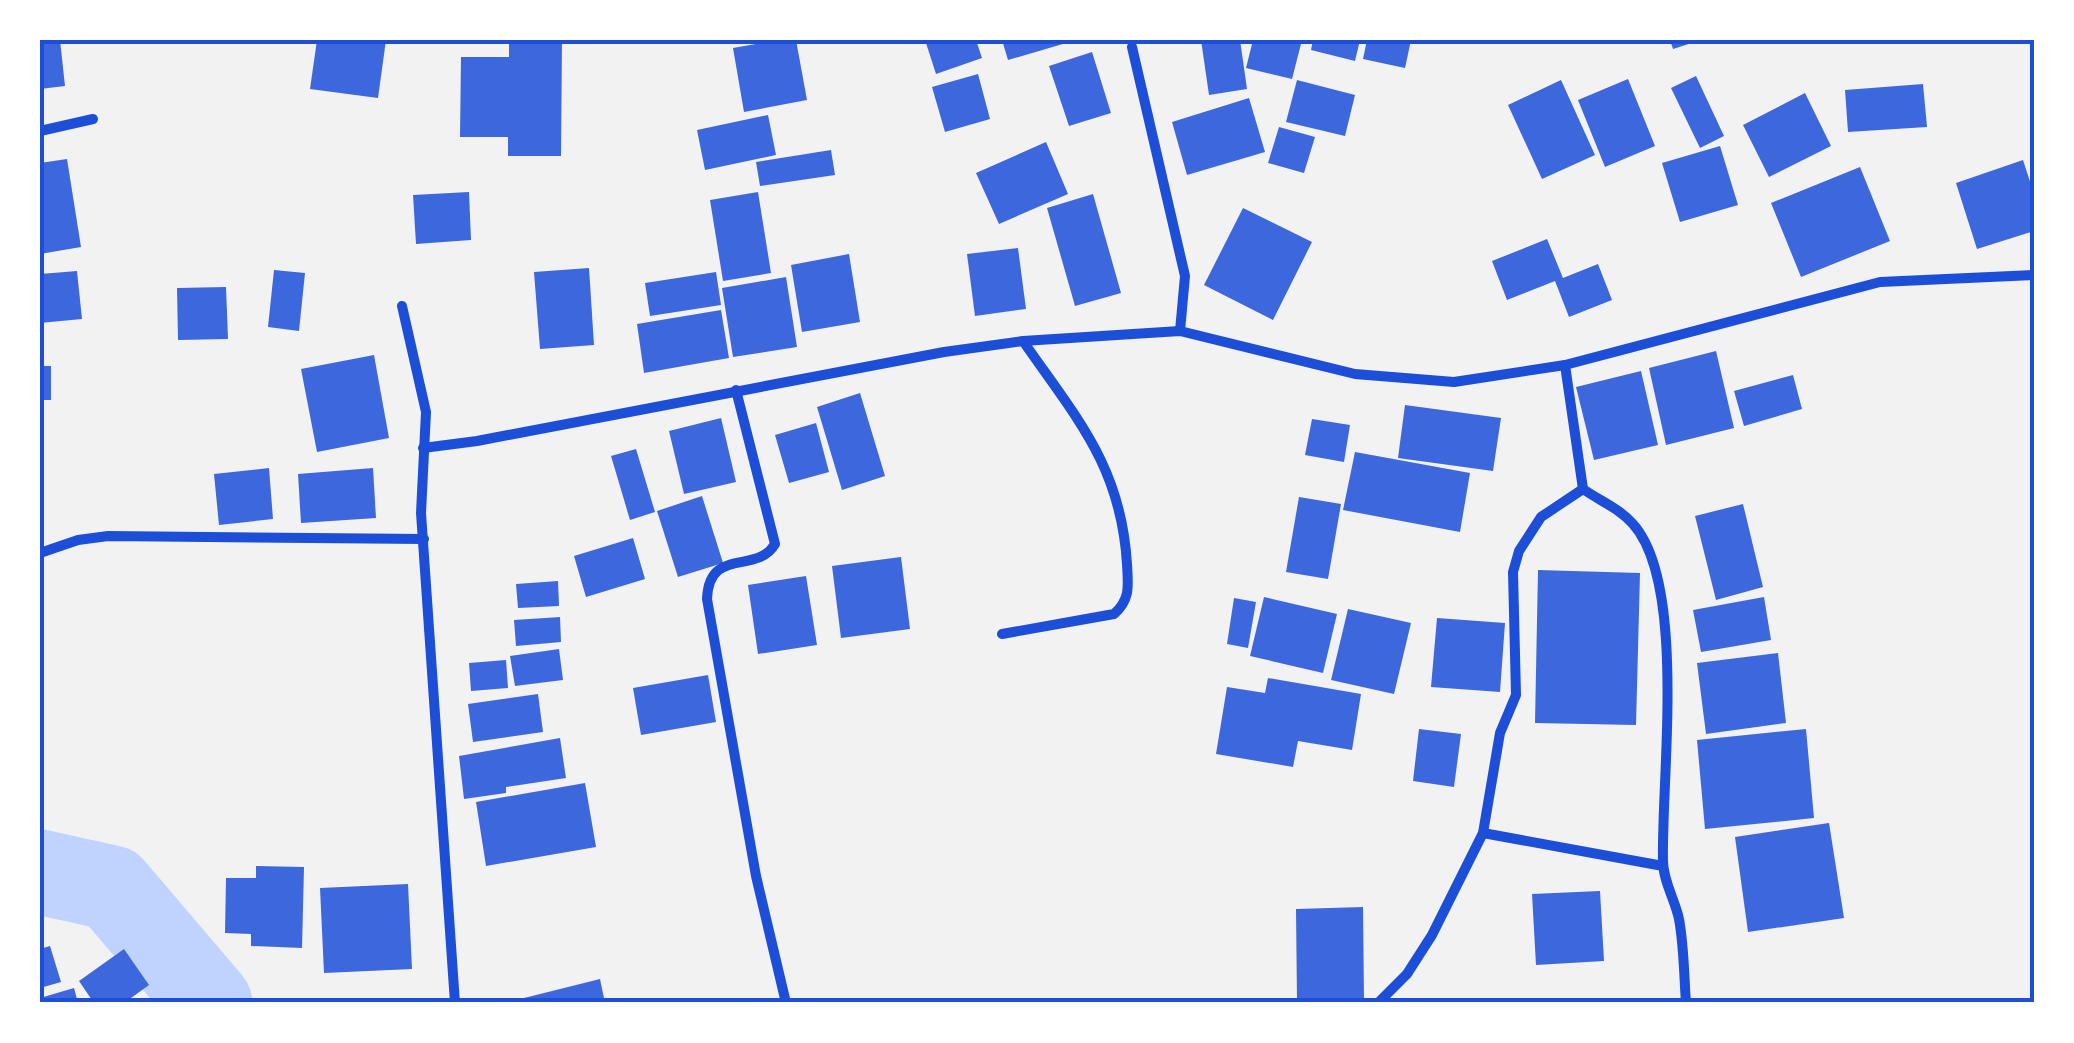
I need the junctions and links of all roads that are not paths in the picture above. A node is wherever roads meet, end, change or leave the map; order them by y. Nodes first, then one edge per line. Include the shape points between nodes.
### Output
1 (1132, 47) dead end
2 (93, 119) dead end
3 (40, 131) edge
4 (2034, 274) edge
5 (402, 306) dead end
6 (1180, 331) junction
7 (1023, 342) junction
8 (1565, 366) junction
9 (736, 390) junction
10 (424, 448) junction
11 (1584, 490) junction
12 (424, 539) junction
13 (40, 554) edge
14 (1002, 634) dead end
15 (1482, 833) junction
16 (1662, 866) junction
17 (455, 1003) edge
18 (786, 1003) edge
19 (1378, 1003) edge
20 (1686, 1003) edge

1 - 6 street via 1185,276
2 - 3 street
4 - 8 street via 1880,282
5 - 10 street via 426,412
6 - 7 street
6 - 8 street via 1356,374 1454,382
7 - 9 street
7 - 14 street via 1108,470 1126,543 1128,590 1114,614
8 - 11 street
9 - 10 street
9 - 18 street via 775,544 767,555 720,568 709,580 706,600
10 - 12 street
11 - 15 street via 1540,516 1519,551 1513,572 1516,694 1500,732
11 - 16 street via 1635,526 1660,579
12 - 13 street via 108,536
12 - 17 street
15 - 16 street
15 - 19 street via 1432,935
16 - 20 street via 1679,921

